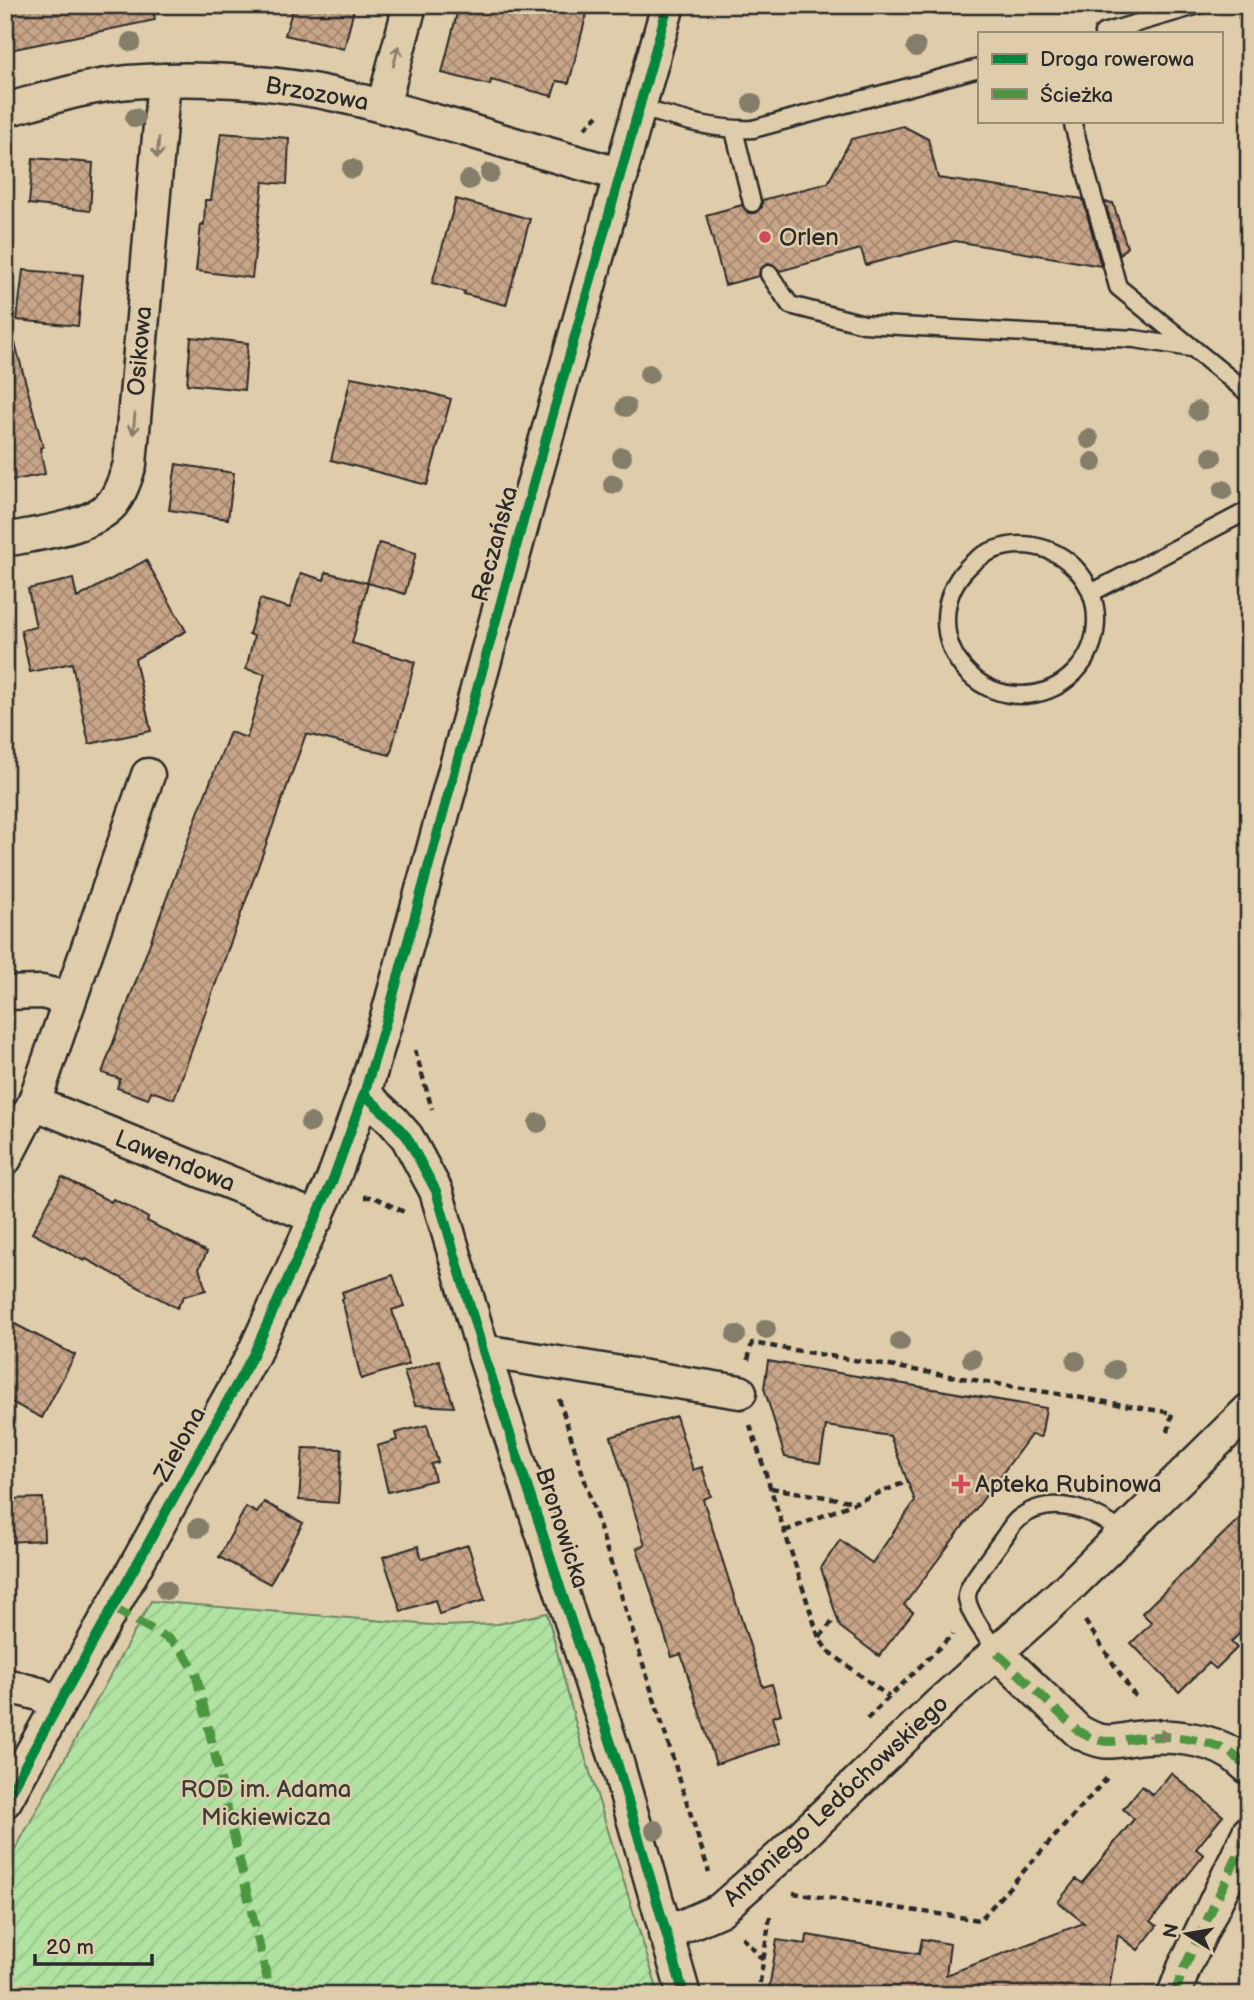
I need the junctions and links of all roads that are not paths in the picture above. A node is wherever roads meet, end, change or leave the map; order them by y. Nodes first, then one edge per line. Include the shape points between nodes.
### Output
1 (410, 5) edge
2 (668, 5) edge
3 (1199, 5) edge
4 (1106, 32) edge
5 (978, 68) edge
6 (164, 80) junction
7 (383, 106) junction
8 (640, 108) junction
9 (5, 110) edge
10 (1072, 122) edge
11 (734, 130) junction
12 (622, 175) junction
13 (752, 203) dead end
14 (769, 274) dead end
15 (1191, 348) junction
16 (1249, 394) edge
17 (1249, 510) edge
18 (5, 540) edge
19 (1091, 593) junction
20 (148, 775) dead end
21 (5, 993) edge
22 (70, 999) junction
23 (364, 1094) junction
24 (34, 1103) junction
25 (5, 1159) edge
26 (317, 1218) junction
27 (483, 1351) junction
28 (740, 1392) road end
29 (1249, 1410) edge
30 (1124, 1533) junction
31 (997, 1653) junction
32 (5, 1685) edge
33 (58, 1705) junction
34 (1249, 1768) edge
35 (5, 1801) edge
36 (1249, 1832) edge
37 (665, 1934) junction
38 (684, 1995) edge
39 (1174, 1995) edge

7 -> 1 street
2 - 8 street, Reczańska
3 - 4 lane
5 - 11 lane via 753,130
6 - 7 street, Brzozowa via 256,83
6 - 9 street, Brzozowa via 104,85
6 -> 18 street, Osikowa via 130,464 123,485 113,503 94,518
7 - 12 street, Brzozowa
8 - 11 lane
8 - 12 street, Reczańska
10 - 15 lane via 1118,287
11 - 13 lane
12 - 23 street, Reczańska
14 - 15 lane via 790,305 864,324 1135,339
15 - 16 lane
17 - 19 lane
19 - 19 lane via 1076,569 1053,552 1026,545 998,548 973,562 955,584 946,611 947,639 960,665 988,689 1016,696 1044,692 1076,672 1091,648 1097,621
20 - 22 street
21 - 22 street via 41,992
22 - 24 street
23 - 26 street, Zielona
23 - 27 street, Bronowicka via 407,1137 436,1191
24 - 25 street
24 - 26 street, Lawendowa
26 - 33 street, Zielona via 253,1355
27 - 28 street
27 - 37 street, Bronowicka via 616,1759
29 - 30 street, Antoniego Ledóchowskiego
30 - 31 street, Antoniego Ledóchowskiego
30 - 31 lane via 1106,1520 1068,1506 1051,1505 1017,1520 968,1590 971,1611
31 -> 34 street via 1091,1739 1112,1742 1177,1736 1230,1752
31 - 37 street, Antoniego Ledóchowskiego via 720,1910
32 - 33 street via 39,1694
33 - 35 street, Zielona
36 - 39 street
37 - 38 street, Bronowicka

